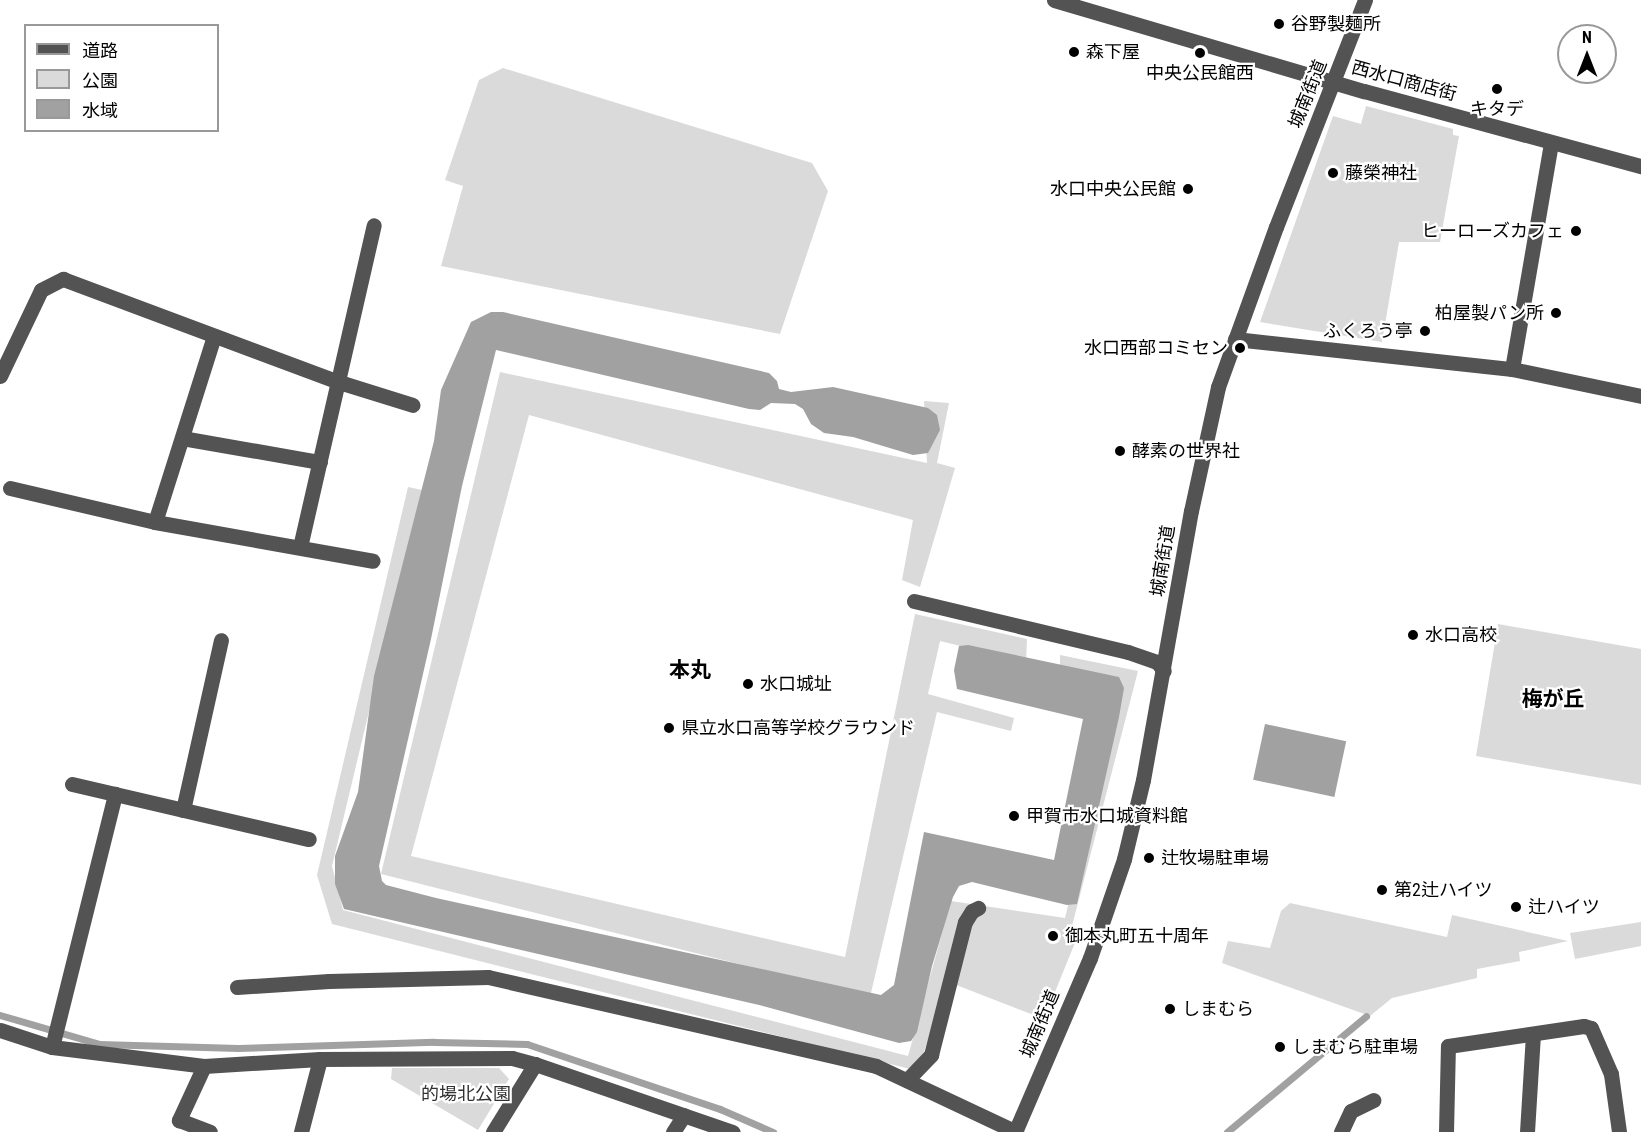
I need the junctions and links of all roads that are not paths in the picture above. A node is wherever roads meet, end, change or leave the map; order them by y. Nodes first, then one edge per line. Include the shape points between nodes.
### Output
1 (1054, 0) edge
2 (1365, 0) edge
3 (1334, 82) junction
4 (1551, 143) junction
5 (1641, 166) edge
6 (374, 225) dead end
7 (214, 336) junction
8 (1235, 339) junction
9 (1512, 369) junction
10 (0, 376) edge
11 (339, 382) junction
12 (1641, 396) edge
13 (413, 405) dead end
14 (182, 438) junction
15 (320, 462) junction
16 (10, 488) dead end
17 (155, 522) junction
18 (300, 547) junction
19 (373, 561) dead end
20 (914, 601) dead end
21 (221, 640) dead end
22 (1164, 671) junction
23 (72, 784) dead end
24 (115, 794) junction
25 (183, 810) junction
26 (309, 839) dead end
27 (978, 908) dead end
28 (237, 987) dead end
29 (0, 1030) edge
30 (1533, 1034) junction
31 (52, 1047) junction
32 (320, 1059) junction
33 (535, 1064) junction
34 (204, 1066) junction
35 (907, 1080) junction
36 (1374, 1100) dead end
37 (684, 1115) junction
38 (210, 1132) edge
39 (301, 1132) edge
40 (493, 1132) edge
41 (673, 1132) edge
42 (733, 1132) edge
43 (1015, 1132) edge
44 (1341, 1132) edge
45 (1446, 1132) edge
46 (1527, 1132) edge
47 (1619, 1132) edge

1 - 3 street, 西水口商店街
2 - 3 street, 城南街道
3 - 4 street, 西水口商店街
3 - 8 street, 城南街道
4 - 5 street, 西水口商店街
4 - 9 street
6 - 11 street
7 - 10 street via 63,279 41,290
7 - 11 street
7 - 14 street
8 - 9 street
8 - 22 street, 城南街道 via 1209,420
9 - 12 street
11 - 13 street
11 - 15 street
14 - 15 street
14 - 17 street
15 - 18 street
16 - 17 street
17 - 18 street
18 - 19 street
20 - 22 street via 1128,652 1157,662
21 - 25 street
22 - 43 street, 城南街道 via 1143,780 1109,905
23 - 24 street
24 - 25 street
24 - 31 street
25 - 26 street
27 - 35 street via 965,922 931,1055
28 - 35 street via 488,977 797,1046 876,1066
29 - 31 street
30 - 45 street via 1448,1046
30 - 46 street
30 - 47 street via 1591,1028 1611,1074
31 - 34 street
32 - 33 street via 512,1058
32 - 34 street
32 - 39 street
33 - 37 street
33 - 40 street
34 - 38 street via 179,1120
35 - 43 street
36 - 44 street via 1351,1111
37 - 41 street
37 - 42 street

